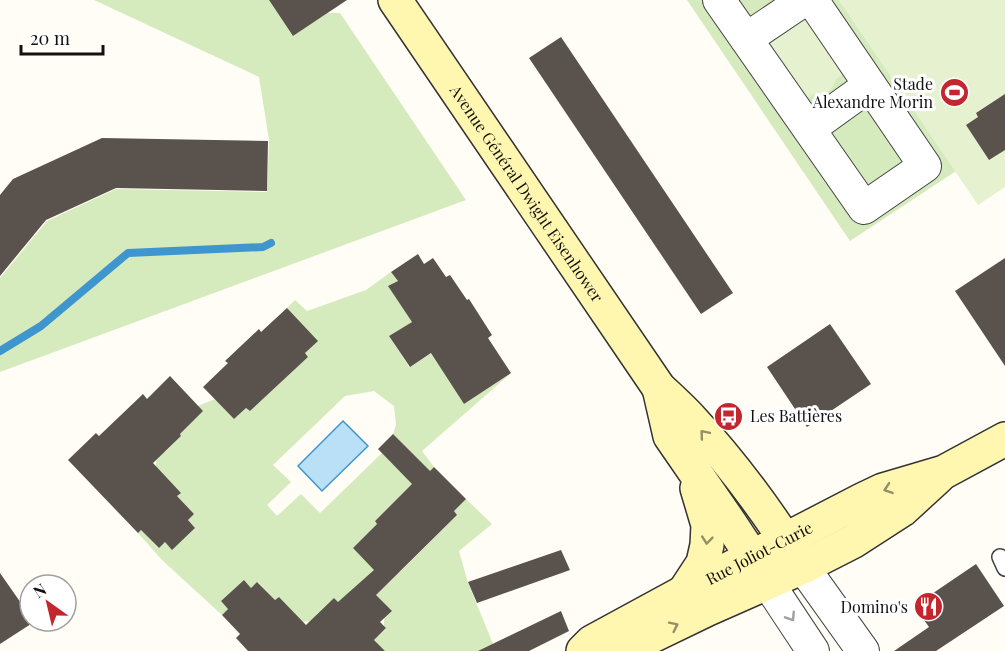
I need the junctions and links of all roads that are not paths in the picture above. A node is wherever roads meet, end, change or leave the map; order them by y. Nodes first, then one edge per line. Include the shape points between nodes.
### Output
1 (395, 0) edge
2 (719, 0) edge
3 (804, 0) edge
4 (812, 0) edge
5 (746, 39) junction
6 (870, 85) junction
7 (809, 129) junction
8 (659, 388) junction
9 (1005, 439) edge
10 (689, 464) junction
11 (944, 472) junction
12 (785, 539) junction
13 (803, 567) junction
14 (760, 570) junction
15 (684, 592) junction
16 (583, 651) edge
17 (621, 651) edge
18 (813, 651) edge
19 (863, 651) edge

1 - 8 main road, Avenue Général Dwight Eisenhower
2 - 5 street
3 - 5 street
4 - 6 street
5 - 7 street
6 - 7 street
6 - 7 street via 925,166 864,208
8 - 10 main road, Avenue Général Dwight Eisenhower via 670,436
12 -> 8 main road, Avenue Général Dwight Eisenhower via 692,419
9 - 11 main road, Rue Joliot-Curie
10 - 14 main road, Avenue Général Dwight Eisenhower
10 -> 15 main road via 708,525 703,564
11 -> 12 main road, Rue Joliot-Curie via 883,490
11 - 13 main road, Rue Joliot-Curie via 902,510
12 - 13 main road, Avenue Général Dwight Eisenhower
12 - 14 main road, Rue Joliot-Curie
13 - 14 main road, Rue Joliot-Curie
13 - 19 street, Avenue Général Dwight Eisenhower
14 - 15 main road, Rue Joliot-Curie
17 -> 14 main road, Rue Joliot-Curie via 708,609
14 -> 18 street, Avenue Général Dwight Eisenhower
15 - 16 main road, Rue Joliot-Curie via 592,642

